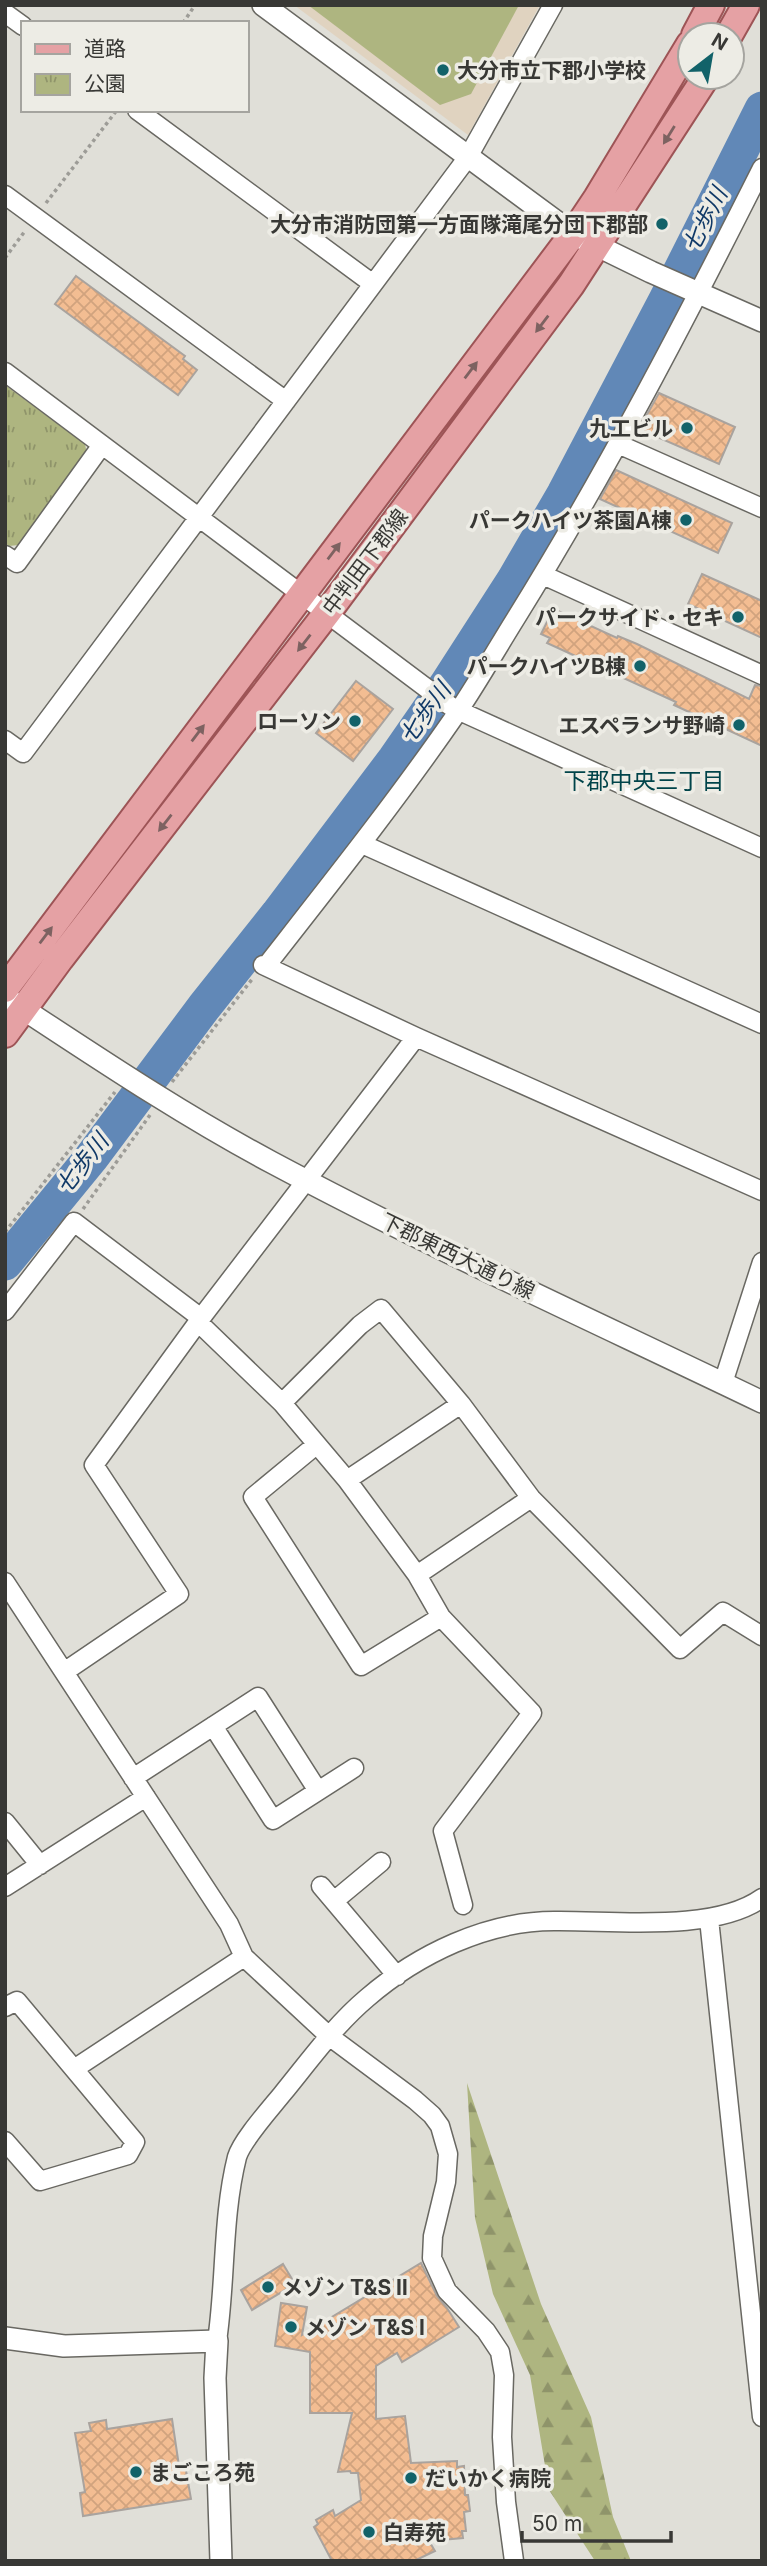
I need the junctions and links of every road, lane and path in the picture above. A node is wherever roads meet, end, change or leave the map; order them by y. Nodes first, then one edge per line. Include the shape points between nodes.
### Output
1 (195, 5) edge
2 (263, 5) edge
3 (553, 5) edge
4 (711, 5) edge
5 (746, 5) edge
6 (5, 13) edge
7 (184, 21) edge
8 (702, 21) edge
9 (737, 21) edge
10 (21, 25) edge
11 (676, 67) edge
12 (697, 91) edge
13 (115, 112) edge
14 (141, 112) edge
15 (468, 157) junction
16 (762, 168) edge
17 (5, 195) edge
18 (41, 210) dead end
19 (30, 224) dead end
20 (573, 234) junction
21 (597, 246) junction
22 (5, 258) edge
23 (373, 284) junction
24 (697, 292) junction
25 (762, 321) edge
26 (5, 372) edge
27 (286, 401) junction
28 (618, 444) junction
29 (102, 445) junction
30 (762, 508) edge
31 (200, 517) junction
32 (5, 555) edge
33 (543, 575) junction
34 (302, 593) junction
35 (327, 612) junction
36 (760, 671) edge
37 (456, 709) junction
38 (5, 740) edge
39 (362, 844) junction
40 (762, 848) edge
41 (265, 966) junction
42 (5, 989) edge
43 (14, 1003) edge
44 (762, 1024) edge
45 (5, 1034) edge
46 (416, 1037) junction
47 (121, 1084) junction
48 (162, 1098) junction
49 (307, 1180) junction
50 (762, 1191) edge
51 (74, 1222) junction
52 (5, 1232) edge
53 (762, 1262) edge
54 (5, 1311) edge
55 (200, 1320) junction
56 (723, 1383) junction
57 (762, 1402) edge
58 (282, 1403) junction
59 (461, 1404) junction
60 (316, 1445) junction
61 (347, 1480) junction
62 (531, 1498) junction
63 (417, 1575) junction
64 (5, 1582) edge
65 (441, 1616) junction
66 (762, 1636) edge
67 (64, 1672) junction
68 (213, 1726) junction
69 (354, 1768) dead end
70 (133, 1778) junction
71 (318, 1791) junction
72 (146, 1797) junction
73 (5, 1822) edge
74 (381, 1861) dead end
75 (40, 1865) junction
76 (321, 1886) dead end
77 (5, 1887) edge
78 (762, 1898) edge
79 (334, 1901) junction
80 (463, 1905) dead end
81 (709, 1919) junction
82 (244, 1956) junction
83 (397, 1976) junction
84 (5, 2007) edge
85 (329, 2036) junction
86 (74, 2069) junction
87 (5, 2141) edge
88 (754, 2274) edge
89 (5, 2337) edge
90 (217, 2341) junction
91 (762, 2417) edge
92 (221, 2561) edge
93 (514, 2561) edge

1 - 7 path
2 - 15 street
3 - 15 street
4 - 8 main road
5 - 9 main road
6 - 10 street
11 - 20 main road, 中判田下郡線
12 -> 21 main road, 中判田下郡線
13 - 18 path
14 - 23 street
15 - 20 street
15 - 23 street
16 - 24 street
17 - 27 street
19 - 22 path
20 - 21 street
34 -> 20 main road, 中判田下郡線
21 - 24 street
21 -> 35 main road, 中判田下郡線
23 - 27 street
24 - 25 street
24 - 28 street
26 - 29 street
27 - 31 street
28 - 30 street
28 - 33 street
29 - 31 street
29 - 32 street via 17,563
31 - 34 street
31 - 38 street via 23,753
33 - 36 street
33 - 37 street
34 - 35 street
42 -> 34 main road, 中判田下郡線
35 - 37 street
35 -> 43 main road, 中判田下郡線
37 - 39 street
37 - 40 street
39 - 41 street
39 - 44 street
41 - 46 street
41 - 48 path
43 - 45 main road, 中判田下郡線
43 - 47 street
46 - 49 street
46 - 50 street
47 - 48 street, 下郡東西大通り線
47 - 52 path
48 - 49 street, 下郡東西大通り線
48 - 51 path
49 - 55 street
49 - 56 street, 下郡東西大通り線
51 - 54 street
51 - 55 street
53 - 56 street
55 - 58 street
55 - 67 street via 94,1465 179,1594
56 - 57 street, 下郡東西大通り線
58 - 59 street via 381,1309
58 - 60 street
59 - 61 street
59 - 62 street
60 - 61 street
60 - 65 street via 253,1497 361,1665
61 - 63 street
62 - 63 street
62 - 66 street via 680,1649 723,1612
63 - 65 street
64 - 67 street
65 - 80 street via 532,1713 443,1831
67 - 70 street
68 - 70 street
68 - 71 street via 258,1697
68 - 71 street via 273,1820
69 - 71 street
70 - 72 street
72 - 75 street
72 - 82 street via 229,1924
73 - 75 street
74 - 79 street
75 - 77 street
76 - 79 street
78 - 81 street
79 - 83 street
81 - 83 street via 514,1923 445,1947
81 - 88 street
82 - 85 street
82 - 86 street
83 - 85 street
84 - 86 street via 18,2001
85 - 90 street via 238,2155
85 - 93 street via 425,2108 443,2131 448,2154 446,2182 432,2258 447,2291 500,2352 506,2502
86 - 87 street via 135,2142 128,2155 40,2181
88 - 91 street
89 - 90 street via 64,2346
90 - 92 street

